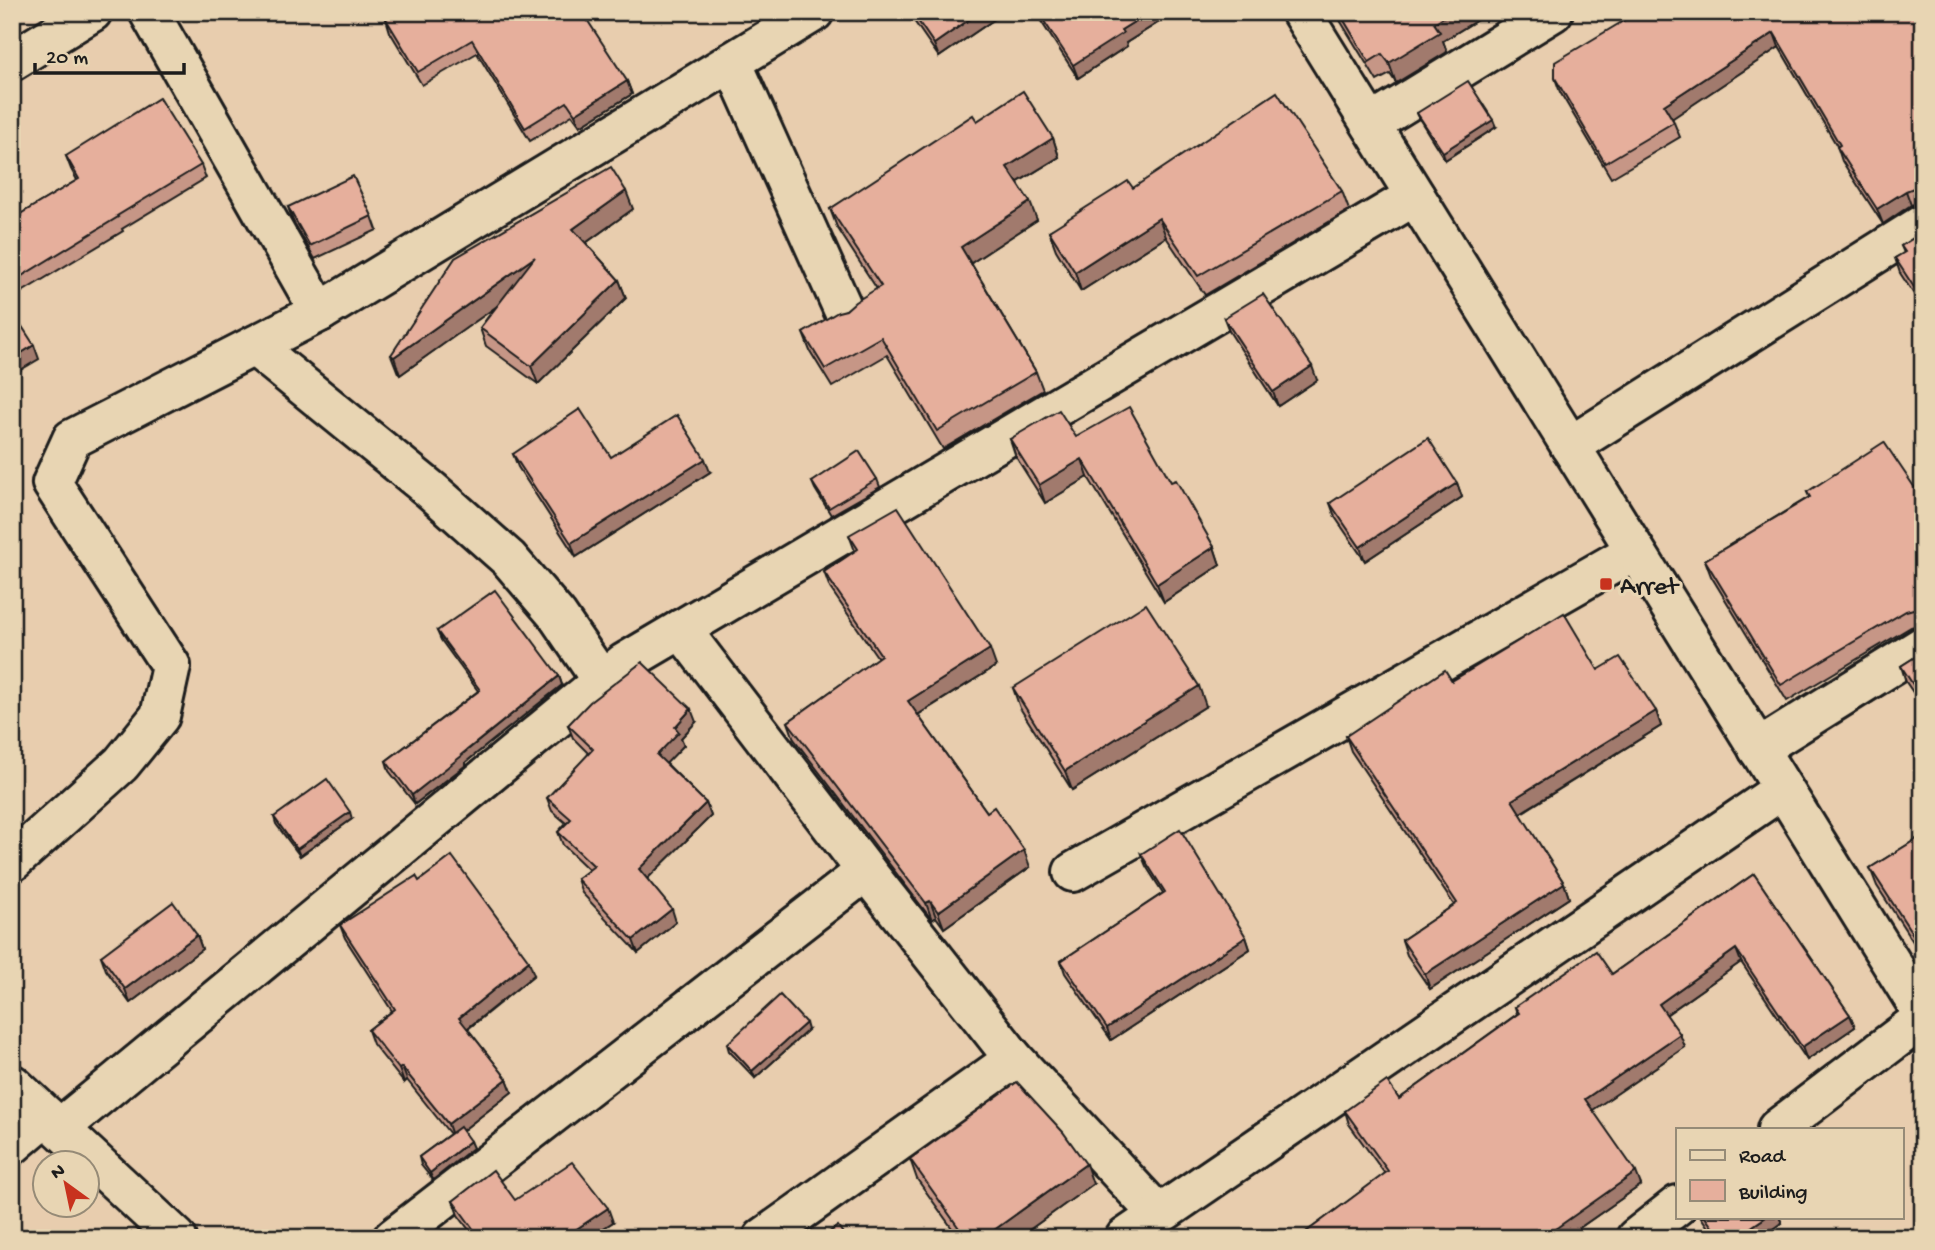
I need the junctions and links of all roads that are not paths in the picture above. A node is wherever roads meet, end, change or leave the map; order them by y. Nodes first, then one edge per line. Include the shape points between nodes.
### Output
1 (92, 12) edge
2 (814, 12) edge
3 (1301, 12) edge
4 (1553, 12) edge
5 (155, 15) edge
6 (12, 61) edge
7 (732, 62) junction
8 (1371, 124) junction
9 (1415, 196) junction
10 (1923, 224) edge
11 (843, 309) edge
12 (320, 312) junction
13 (254, 346) junction
14 (1570, 446) junction
15 (1635, 551) junction
16 (681, 629) junction
17 (1923, 646) edge
18 (602, 681) junction
19 (1758, 749) junction
20 (1783, 789) junction
21 (12, 862) edge
22 (866, 871) junction
23 (1073, 872) dead end
24 (1923, 1016) edge
25 (1014, 1059) junction
26 (12, 1084) edge
27 (53, 1122) junction
28 (1778, 1128) edge
29 (12, 1145) edge
30 (1676, 1207) edge
31 (1158, 1214) junction
32 (177, 1238) edge
33 (393, 1238) edge
34 (763, 1238) edge
35 (1125, 1238) edge
36 (1636, 1238) edge

1 - 6 street
2 - 7 street
3 - 8 street
4 - 8 street
5 - 12 street
7 - 11 street
7 - 12 street
8 - 9 street
9 - 14 street
9 - 16 street
10 - 14 street
12 - 13 street
13 - 18 street via 509,559 557,615
13 - 21 street via 72,439 52,483 171,666 160,716 121,764
14 - 15 street
15 - 19 street
15 - 23 street
16 - 18 street
16 - 22 street
17 - 19 street
18 - 27 street
19 - 20 street
20 - 24 street
20 - 31 street
22 - 25 street
22 - 33 street
24 - 28 street
25 - 31 street
25 - 34 street
26 - 27 street
27 - 29 street
27 - 32 street
30 - 36 street
31 - 35 street

